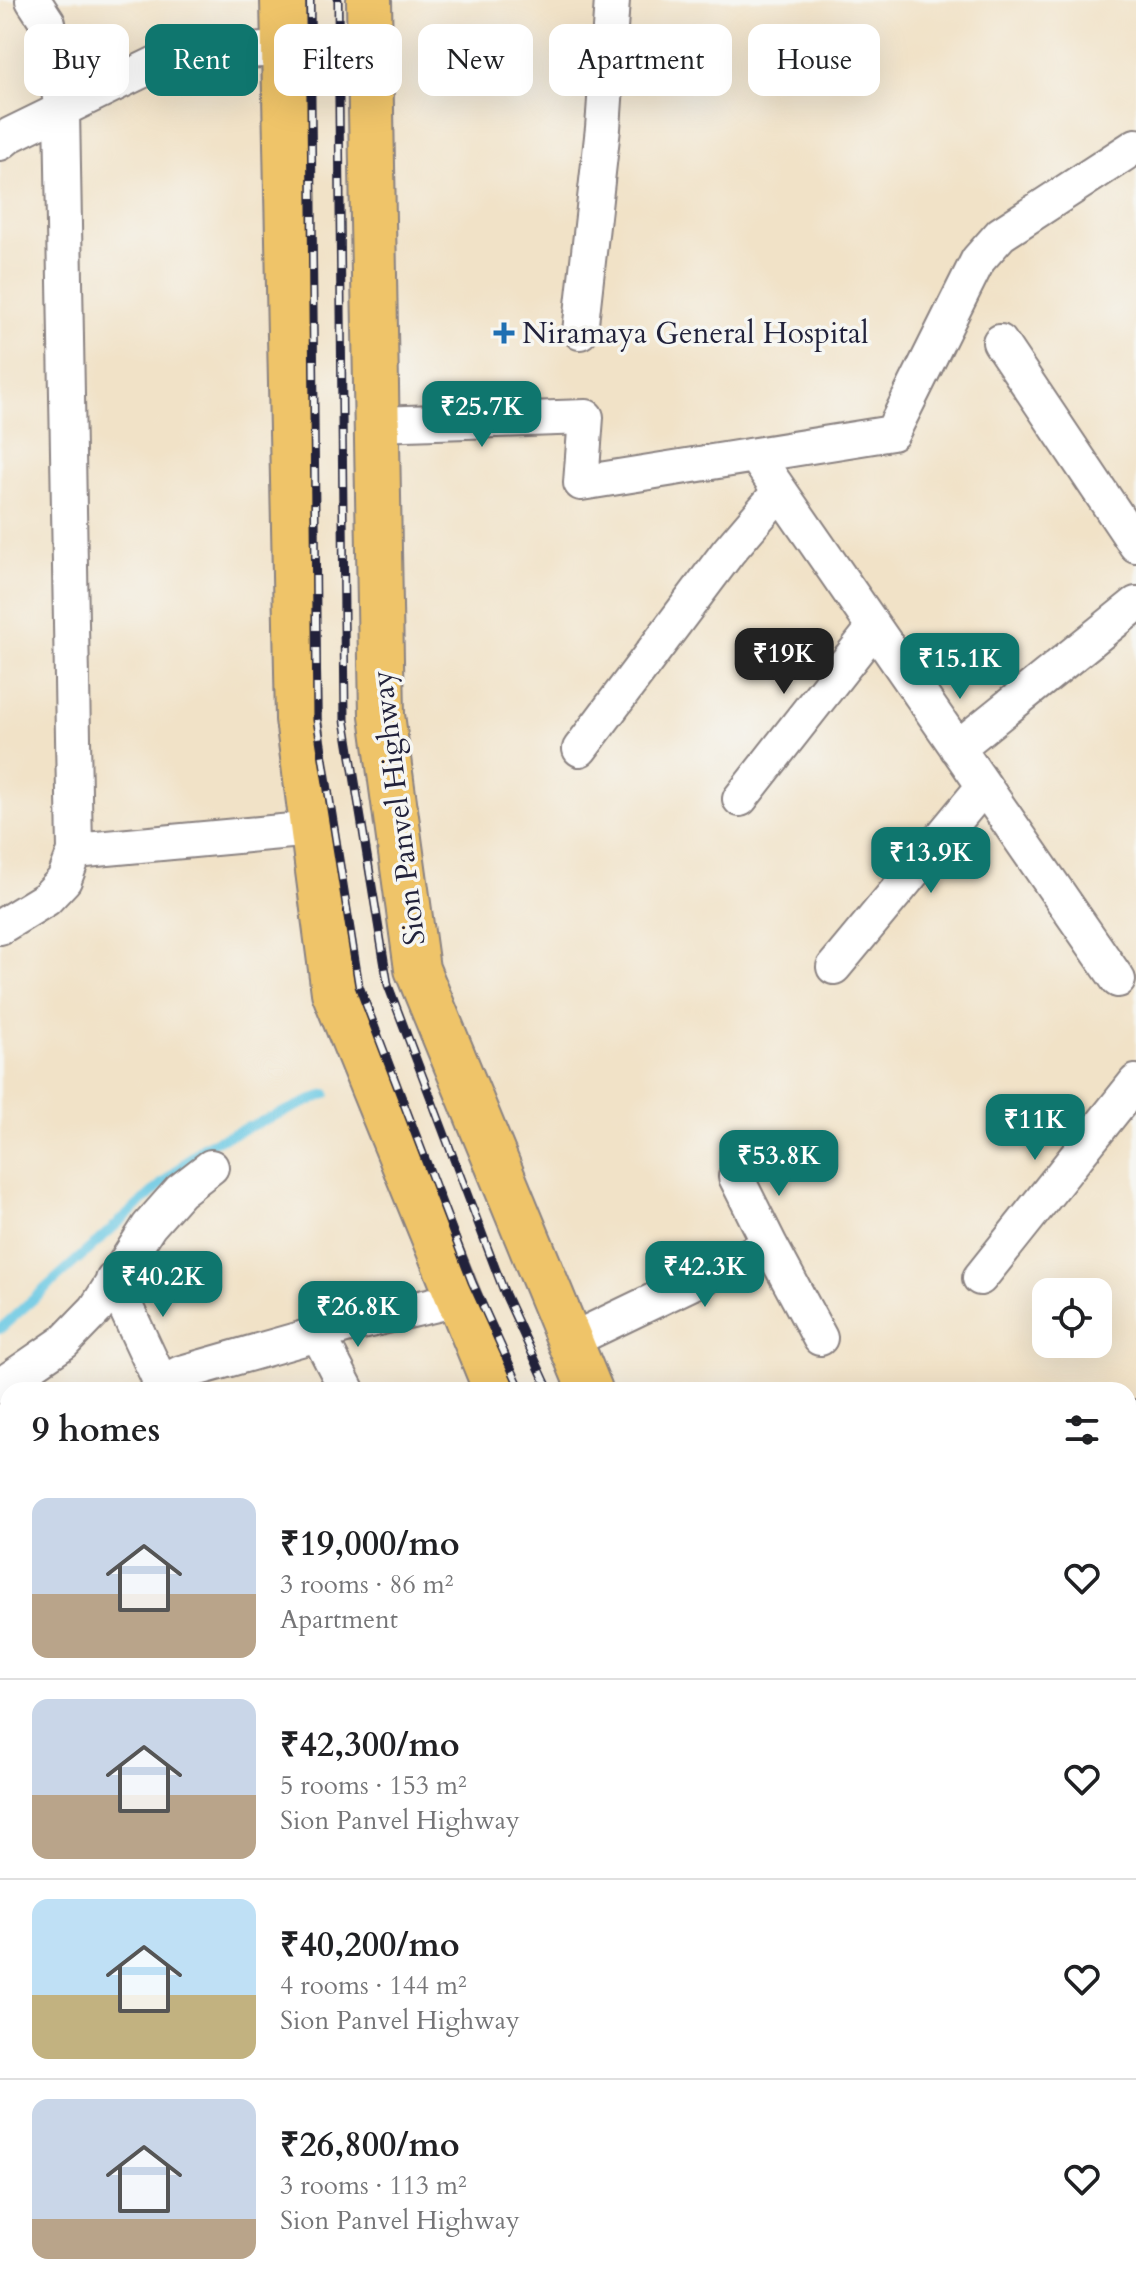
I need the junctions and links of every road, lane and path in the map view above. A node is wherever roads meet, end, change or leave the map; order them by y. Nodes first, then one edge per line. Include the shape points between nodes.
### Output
1 (283, 0) edge
2 (369, 0) edge
3 (612, 0) edge
4 (44, 8) edge
5 (283, 24) edge
6 (274, 49) edge
7 (283, 96) edge
8 (62, 110) junction
9 (0, 143) edge
10 (1136, 146) edge
11 (580, 332) dead end
12 (1000, 342) dead end
13 (376, 424) junction
14 (755, 455) junction
15 (780, 491) junction
16 (1136, 545) edge
17 (1136, 604) edge
18 (874, 628) junction
19 (957, 748) junction
20 (580, 749) dead end
21 (984, 786) junction
22 (740, 799) dead end
23 (313, 829) junction
24 (75, 851) junction
25 (0, 927) edge
26 (834, 967) dead end
27 (1118, 980) dead end
28 (1136, 1082) edge
29 (211, 1167) dead end
30 (736, 1177) dead end
31 (770, 1245) junction
32 (980, 1278) dead end
33 (113, 1280) junction
34 (458, 1299) junction
35 (318, 1334) junction
36 (820, 1338) dead end
37 (570, 1341) junction
38 (6, 1382) edge
39 (157, 1382) edge
40 (166, 1382) edge
41 (343, 1382) edge
42 (493, 1382) edge
43 (587, 1382) edge

1 - 5 highway
2 - 13 highway, Sion Panvel Highway
3 - 11 street
4 - 8 street
6 - 8 street via 174,55
7 - 23 highway via 298,719
8 - 9 street
8 - 24 street
10 - 14 street via 1001,234 978,260 892,433
12 - 16 street
13 - 14 street via 586,417 581,483
13 - 37 highway, Sion Panvel Highway via 382,715 417,969
14 - 15 street
15 - 18 street
15 - 20 street
17 - 19 street
18 - 19 street
18 - 22 street
19 - 21 street
21 - 26 street
21 - 27 street
23 - 24 street
23 - 34 highway via 334,992
24 - 25 street via 64,880 46,899
28 - 32 street
29 - 33 street via 159,1214
30 - 31 street
31 - 36 street
31 - 37 street
33 - 38 street via 96,1309 64,1342
33 - 39 street
34 - 35 street
34 - 42 highway
35 - 40 street via 181,1373
35 - 41 street
37 - 43 highway, Sion Panvel Highway

